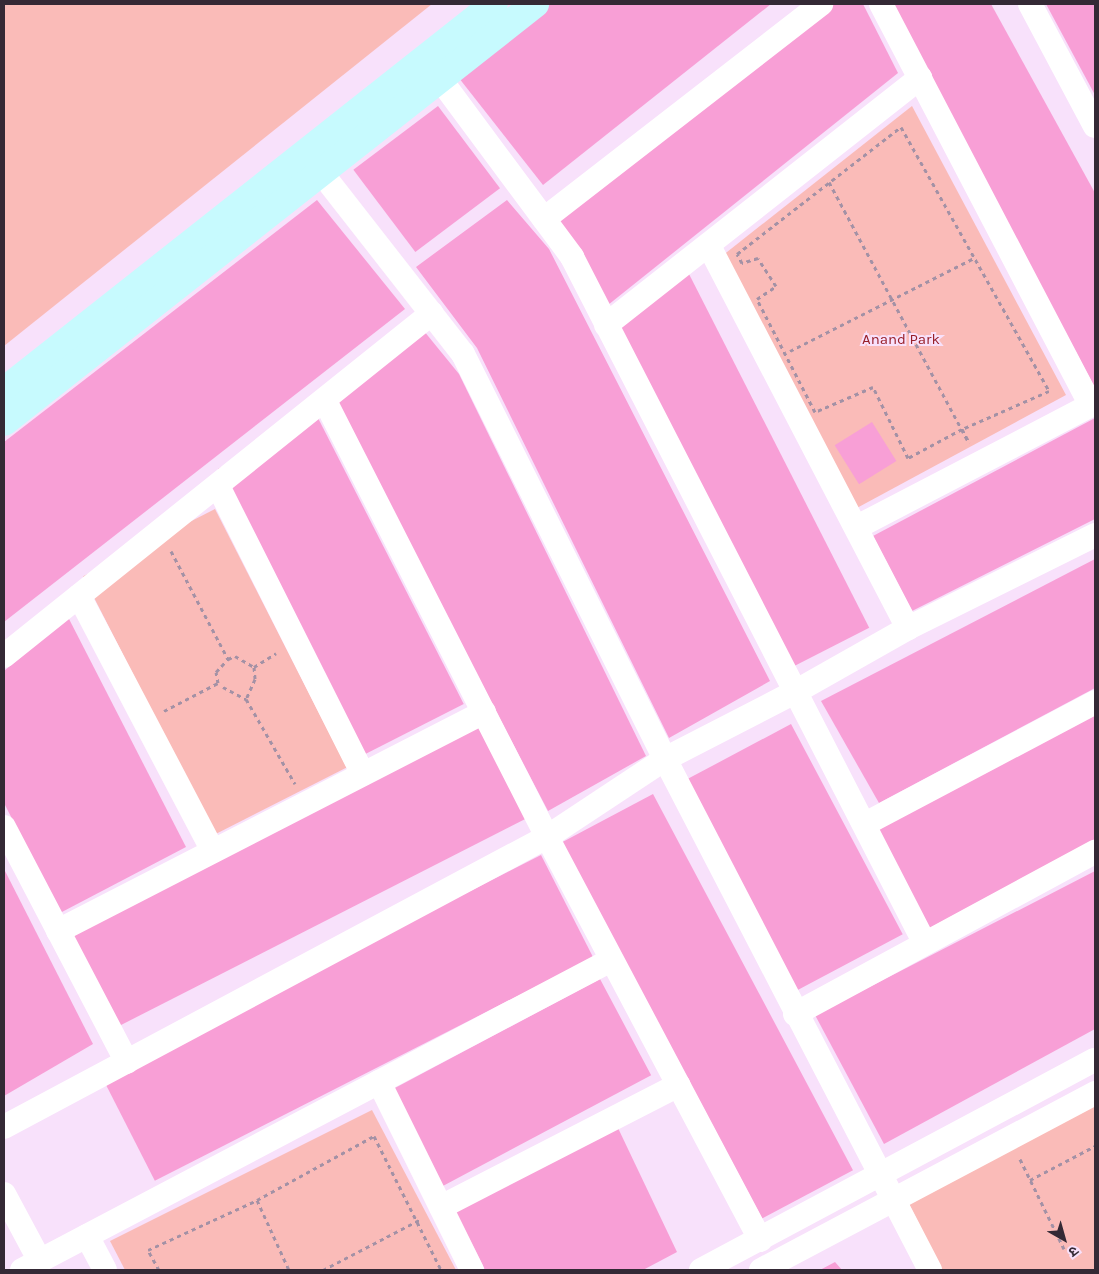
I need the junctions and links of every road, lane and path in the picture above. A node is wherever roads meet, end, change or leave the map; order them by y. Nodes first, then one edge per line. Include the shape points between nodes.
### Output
1 (494, 4) edge
2 (536, 4) edge
3 (821, 4) edge
4 (881, 4) edge
5 (1030, 4) edge
6 (920, 78) junction
7 (440, 79) junction
8 (1095, 126) edge
9 (817, 160) junction
10 (320, 171) junction
11 (829, 182) junction
12 (544, 219) junction
13 (709, 246) junction
14 (974, 258) junction
15 (892, 300) junction
16 (432, 313) junction
17 (606, 325) junction
18 (785, 353) junction
19 (4, 391) edge
20 (325, 401) junction
21 (1093, 404) edge
22 (4, 422) edge
23 (962, 429) junction
24 (980, 463) junction
25 (218, 486) junction
26 (857, 527) junction
27 (1095, 535) edge
28 (168, 546) dead end
29 (79, 596) junction
30 (908, 628) junction
31 (284, 647) dead end
32 (4, 656) edge
33 (228, 659) junction
34 (254, 666) junction
35 (223, 687) dead end
36 (795, 692) junction
37 (246, 699) junction
38 (1095, 702) edge
39 (484, 712) junction
40 (156, 715) dead end
41 (665, 760) junction
42 (363, 774) junction
43 (299, 791) dead end
44 (865, 824) junction
45 (4, 827) edge
46 (548, 837) junction
47 (213, 851) junction
48 (1095, 852) edge
49 (58, 931) junction
50 (924, 942) junction
51 (611, 960) junction
52 (796, 1014) junction
53 (1095, 1060) edge
54 (127, 1062) junction
55 (379, 1082) junction
56 (678, 1085) junction
57 (1095, 1093) edge
58 (992, 1114) junction
59 (1046, 1119) junction
60 (4, 1127) edge
61 (1095, 1146) edge
62 (1018, 1155) dead end
63 (880, 1172) junction
64 (1030, 1180) junction
65 (4, 1194) edge
66 (895, 1199) junction
67 (256, 1200) junction
68 (441, 1207) junction
69 (415, 1223) junction
70 (87, 1236) junction
71 (760, 1240) junction
72 (1064, 1249) dead end
73 (31, 1266) edge
74 (105, 1270) edge
75 (159, 1270) edge
76 (289, 1270) edge
77 (323, 1270) edge
78 (441, 1270) edge
79 (472, 1270) edge
80 (702, 1270) edge
81 (761, 1270) edge
82 (930, 1270) edge

1 - 19 street
2 - 7 street
3 - 12 street
4 - 6 street
5 - 8 street
6 - 9 street
6 - 21 street
7 - 10 street
7 - 12 street
9 - 11 path
9 - 13 street
10 - 16 street
10 - 22 street
11 - 14 path via 901,127
11 - 15 path
11 - 18 path via 737,254 742,264 758,258 776,286 757,299
12 - 17 street via 572,258
13 - 17 street
13 - 26 street
14 - 15 path
14 - 23 path via 1049,391
15 - 18 path
15 - 24 path
16 - 20 street
16 - 41 street via 463,354
17 - 36 street
18 - 23 path via 815,412 873,387 908,458
20 - 25 street
20 - 39 street
21 - 24 street
23 - 24 path
24 - 26 street
25 - 29 street
25 - 42 street
26 - 30 street
27 - 30 street
28 - 33 path
29 - 32 street
29 - 47 street
30 - 36 street
31 - 34 path
33 - 34 path via 235,656
33 - 40 path via 216,672 218,683
34 - 37 path via 255,678
35 - 37 path
36 - 41 street
36 - 44 street
37 - 43 path
38 - 44 street
39 - 42 street
39 - 46 street
41 - 46 street
41 - 52 street
42 - 47 street
44 - 50 street
45 - 49 street
46 - 51 street
46 - 54 street
47 - 49 street
48 - 50 street
49 - 54 street
50 - 52 street
51 - 55 street
51 - 56 street
52 - 63 street
53 - 58 street
54 - 60 street
55 - 68 street
55 - 70 street
56 - 68 street
56 - 71 street
57 - 59 street
58 - 59 street
58 - 63 street
59 - 66 street
61 - 64 path
62 - 64 path
63 - 66 street
63 - 71 street
64 - 72 path
65 - 73 street
66 - 81 street
66 - 82 street
67 - 69 path via 374,1136
67 - 75 path via 148,1250
67 - 76 path
68 - 79 street
69 - 77 path
69 - 78 path
70 - 73 street
70 - 74 street
71 - 80 street

